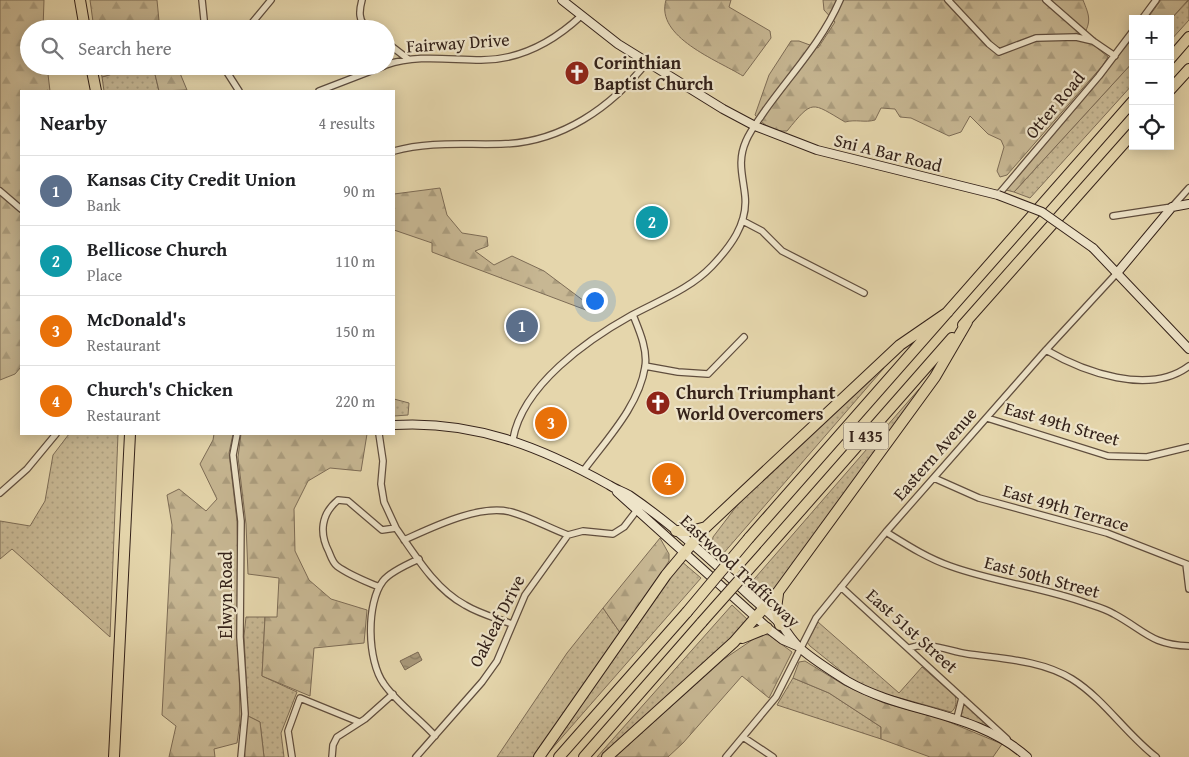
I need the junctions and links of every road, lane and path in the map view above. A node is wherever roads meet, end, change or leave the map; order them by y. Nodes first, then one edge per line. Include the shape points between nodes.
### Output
1 (80, 0) edge
2 (202, 0) edge
3 (271, 0) edge
4 (362, 0) edge
5 (562, 0) edge
6 (840, 0) edge
7 (948, 0) edge
8 (1046, 0) edge
9 (1156, 0) edge
10 (1145, 15) edge
11 (581, 16) junction
12 (83, 20) edge
13 (204, 20) edge
14 (255, 20) edge
15 (360, 20) edge
16 (1129, 37) edge
17 (1189, 37) edge
18 (1093, 41) junction
19 (395, 49) edge
20 (1174, 54) edge
21 (1115, 56) junction
22 (408, 60) junction
23 (647, 62) junction
24 (395, 63) edge
25 (1189, 69) edge
26 (93, 75) edge
27 (229, 75) edge
28 (361, 75) edge
29 (1174, 86) edge
30 (96, 90) edge
31 (238, 90) edge
32 (322, 90) edge
33 (1129, 105) edge
34 (755, 126) junction
35 (1129, 138) edge
36 (395, 150) edge
37 (1189, 188) edge
38 (0, 191) edge
39 (998, 195) junction
40 (1189, 204) edge
41 (1172, 207) junction
42 (20, 208) edge
43 (1114, 216) dead end
44 (743, 221) junction
45 (1117, 273) junction
46 (864, 293) dead end
47 (948, 312) junction
48 (633, 315) junction
49 (967, 322) junction
50 (744, 337) dead end
51 (1189, 349) edge
52 (1046, 350) junction
53 (646, 366) junction
54 (1189, 366) edge
55 (987, 418) junction
56 (395, 425) edge
57 (55, 435) edge
58 (130, 435) edge
59 (237, 435) edge
60 (378, 435) edge
61 (513, 440) junction
62 (1189, 447) edge
63 (584, 470) junction
64 (934, 478) junction
65 (610, 486) junction
66 (0, 493) edge
67 (637, 510) junction
68 (706, 527) junction
69 (396, 528) junction
70 (676, 531) junction
71 (886, 532) junction
72 (568, 535) junction
73 (404, 540) junction
74 (692, 544) junction
75 (684, 554) junction
76 (419, 559) junction
77 (1188, 565) edge
78 (379, 587) junction
79 (841, 588) junction
80 (1189, 589) edge
81 (778, 592) junction
82 (764, 609) junction
83 (756, 618) junction
84 (512, 624) junction
85 (780, 624) junction
86 (767, 628) junction
87 (734, 642) junction
88 (1189, 646) edge
89 (799, 647) junction
90 (909, 648) junction
91 (393, 694) junction
92 (962, 698) junction
93 (957, 718) junction
94 (359, 722) junction
95 (435, 736) junction
96 (744, 737) junction
97 (1011, 743) junction
98 (114, 757) edge
99 (241, 757) edge
100 (292, 757) edge
101 (332, 757) edge
102 (416, 757) edge
103 (539, 757) edge
104 (559, 757) edge
105 (584, 757) edge
106 (607, 757) edge
107 (726, 757) edge
108 (773, 757) edge
109 (1026, 757) edge
110 (1156, 757) edge

1 - 12 highway
2 - 13 street
3 - 14 street
4 - 15 street
5 - 11 main road, Sni A Bar Road
6 - 34 street via 823,33
7 - 18 street via 999,52 1036,38 1076,37
8 - 18 street
9 - 10 street
11 - 22 street, Fairway Drive via 550,41 512,56 483,60
11 - 23 main road, Sni A Bar Road
16 - 21 street, Otter Road
17 - 20 highway
18 - 21 street
19 - 22 street
21 - 39 street, Otter Road
22 - 24 street, Fairway Drive
23 - 34 main road, Sni A Bar Road
23 - 36 street via 605,106 568,128 504,144 426,145
25 - 29 highway
26 - 30 highway
27 - 31 street
28 - 32 street, Fairway Drive
33 - 47 highway, I 435
34 - 39 main road, Sni A Bar Road via 798,145
34 - 44 street via 741,154 740,172 745,197
35 - 49 highway, I 435
37 - 41 street, Eastern Avenue
38 - 42 street
39 - 45 main road, Sni A Bar Road, bridge via 1042,212 1093,248
40 - 41 main road
41 - 43 street
41 - 45 main road, Eastern Avenue
44 - 46 street via 762,231 782,251
44 - 48 street via 733,241 694,282
45 - 51 main road, Sni A Bar Road
45 - 52 street, Eastern Avenue
47 - 68 highway via 900,346
47 - 104 highway, I 435, bridge
48 - 53 street via 640,332
48 - 61 street via 585,345 541,386 522,412
49 - 81 highway via 935,377
49 - 105 highway, I 435, bridge
50 - 53 street via 708,374
52 - 54 street via 1087,370 1133,379 1170,376
52 - 55 street, Eastern Avenue
53 - 63 street via 635,396
55 - 62 street, East 49th Street via 1108,456 1147,457
55 - 64 street, Eastern Avenue
56 - 61 main road, Eastwood Trafficway via 456,426
57 - 66 street via 27,469
58 - 98 highway
59 - 99 street, Elwyn Road via 234,455 241,521 240,637 245,714
60 - 69 street via 383,461 381,484 384,502
61 - 63 main road, Eastwood Trafficway
63 - 65 main road, Eastwood Trafficway
64 - 71 street, Eastern Avenue
64 - 77 street, East 49th Terrace via 979,498 1107,533
65 - 67 main road, Eastwood Trafficway
65 - 70 main road, Eastwood Trafficway via 627,494
67 - 72 street via 624,527 613,534 583,531
67 - 75 main road, Eastwood Trafficway
68 - 70 highway
68 - 74 highway
69 - 73 street
69 - 78 street via 382,530 348,502 338,500 323,521 323,540 335,565
70 - 74 main road, Eastwood Trafficway
71 - 79 street, Eastern Avenue
71 - 88 street, East 50th Street via 948,566 1084,602 1114,613 1160,642 1170,646
72 - 73 street via 527,517 498,510 450,521
72 - 84 street, Oakleaf Drive via 525,595
73 - 76 street
74 - 75 highway
74 - 82 main road, Eastwood Trafficway
75 - 83 main road, Eastwood Trafficway
75 - 103 highway
76 - 78 street via 391,574
76 - 84 street via 455,599 477,612
77 - 80 street
78 - 91 street via 371,623 372,644 377,670
79 - 89 street, Eastern Avenue via 816,618
79 - 90 street, East 51st Street
81 - 82 highway
81 - 85 highway via 776,609
82 - 83 highway
82 - 85 main road, Eastwood Trafficway
83 - 86 main road, Eastwood Trafficway
83 - 87 highway
84 - 95 street, Oakleaf Drive via 487,675
85 - 89 main road, Eastwood Trafficway
86 - 87 highway
86 - 89 main road, Eastwood Trafficway
87 - 106 highway
89 - 93 main road, Eastwood Trafficway via 817,662 868,691
89 - 96 street, Eastern Avenue via 776,697
90 - 92 street, East 51st Street
90 - 110 street via 926,644 1054,670 1085,689
91 - 94 street
91 - 95 street
92 - 93 street, East 51st Street
92 - 97 street, East 51st Street
93 - 97 main road, Eastwood Trafficway
94 - 100 street via 300,698 288,731
94 - 101 street via 337,737
95 - 102 street, Oakleaf Drive
96 - 107 street, Eastern Avenue
96 - 108 street
97 - 109 main road, East 51st Street

